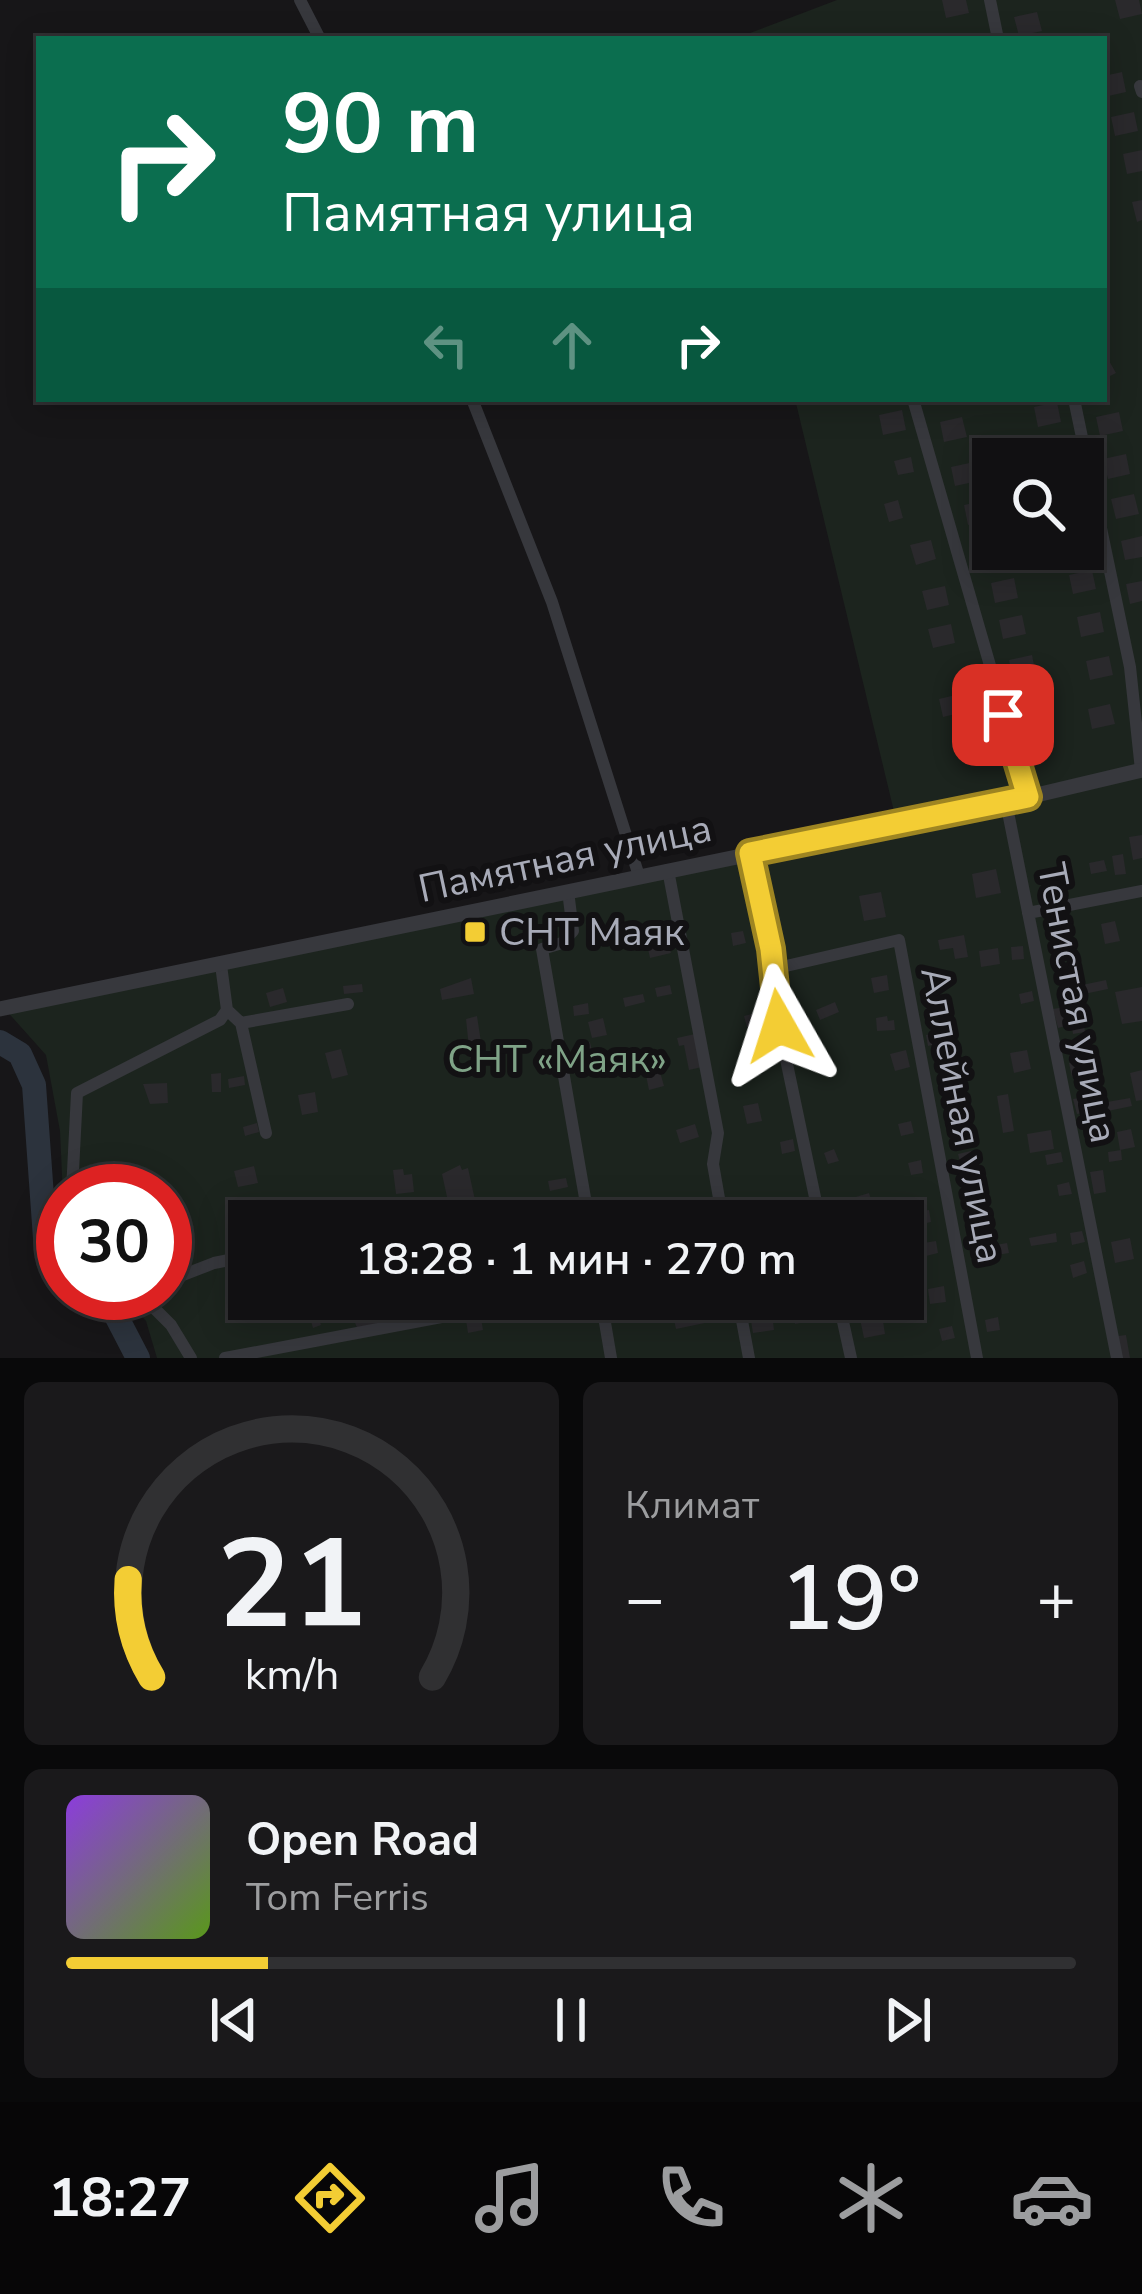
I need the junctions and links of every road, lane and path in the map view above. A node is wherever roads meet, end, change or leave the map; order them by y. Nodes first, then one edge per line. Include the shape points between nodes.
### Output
1 (300, 0) edge
2 (990, 0) edge
3 (318, 36) edge
4 (997, 36) edge
5 (473, 402) edge
6 (914, 402) edge
7 (1075, 402) edge
8 (1136, 663) edge
9 (1142, 770) edge
10 (1028, 797) junction
11 (1006, 802) junction
12 (750, 853) junction
13 (668, 870) junction
14 (639, 876) junction
15 (568, 891) junction
16 (1142, 891) edge
17 (1028, 913) junction
18 (221, 965) junction
19 (773, 969) junction
20 (349, 1004) dead end
21 (0, 1009) edge
22 (227, 1010) junction
23 (241, 1023) junction
24 (266, 1133) dead end
25 (73, 1164) edge
26 (585, 1200) edge
27 (719, 1200) edge
28 (816, 1200) edge
29 (228, 1260) edge
30 (192, 1272) edge
31 (167, 1320) edge
32 (426, 1320) edge
33 (605, 1320) edge
34 (742, 1320) edge
35 (843, 1320) edge
36 (313, 1342) junction
37 (191, 1358) edge
38 (225, 1358) edge
39 (317, 1358) edge
40 (611, 1358) edge
41 (749, 1358) edge
42 (851, 1358) edge
43 (977, 1358) edge
44 (1118, 1358) edge

1 - 3 street
2 - 4 street
5 - 14 street via 552,602
6 - 10 street
7 - 8 street
8 - 9 street
9 - 10 street, Памятная улица
10 - 11 street, Памятная улица
11 - 12 street, Памятная улица
11 - 17 street, Тенистая улица
12 - 13 street, Памятная улица
12 - 19 street
13 - 14 street, Памятная улица
13 - 27 street via 718,1133
14 - 15 street, Памятная улица
15 - 18 street, Памятная улица
15 - 26 street via 573,932 542,949
16 - 17 street
17 - 44 street, Тенистая улица
18 - 21 street, Памятная улица
18 - 22 street
19 - 28 street
19 - 43 street, Аллейная улица via 899,940
20 - 23 street
22 - 23 street
22 - 25 street via 77,1093
23 - 24 street
29 - 30 street
31 - 37 street
32 - 36 street
33 - 40 street
34 - 41 street
35 - 42 street
36 - 38 street
36 - 39 street

